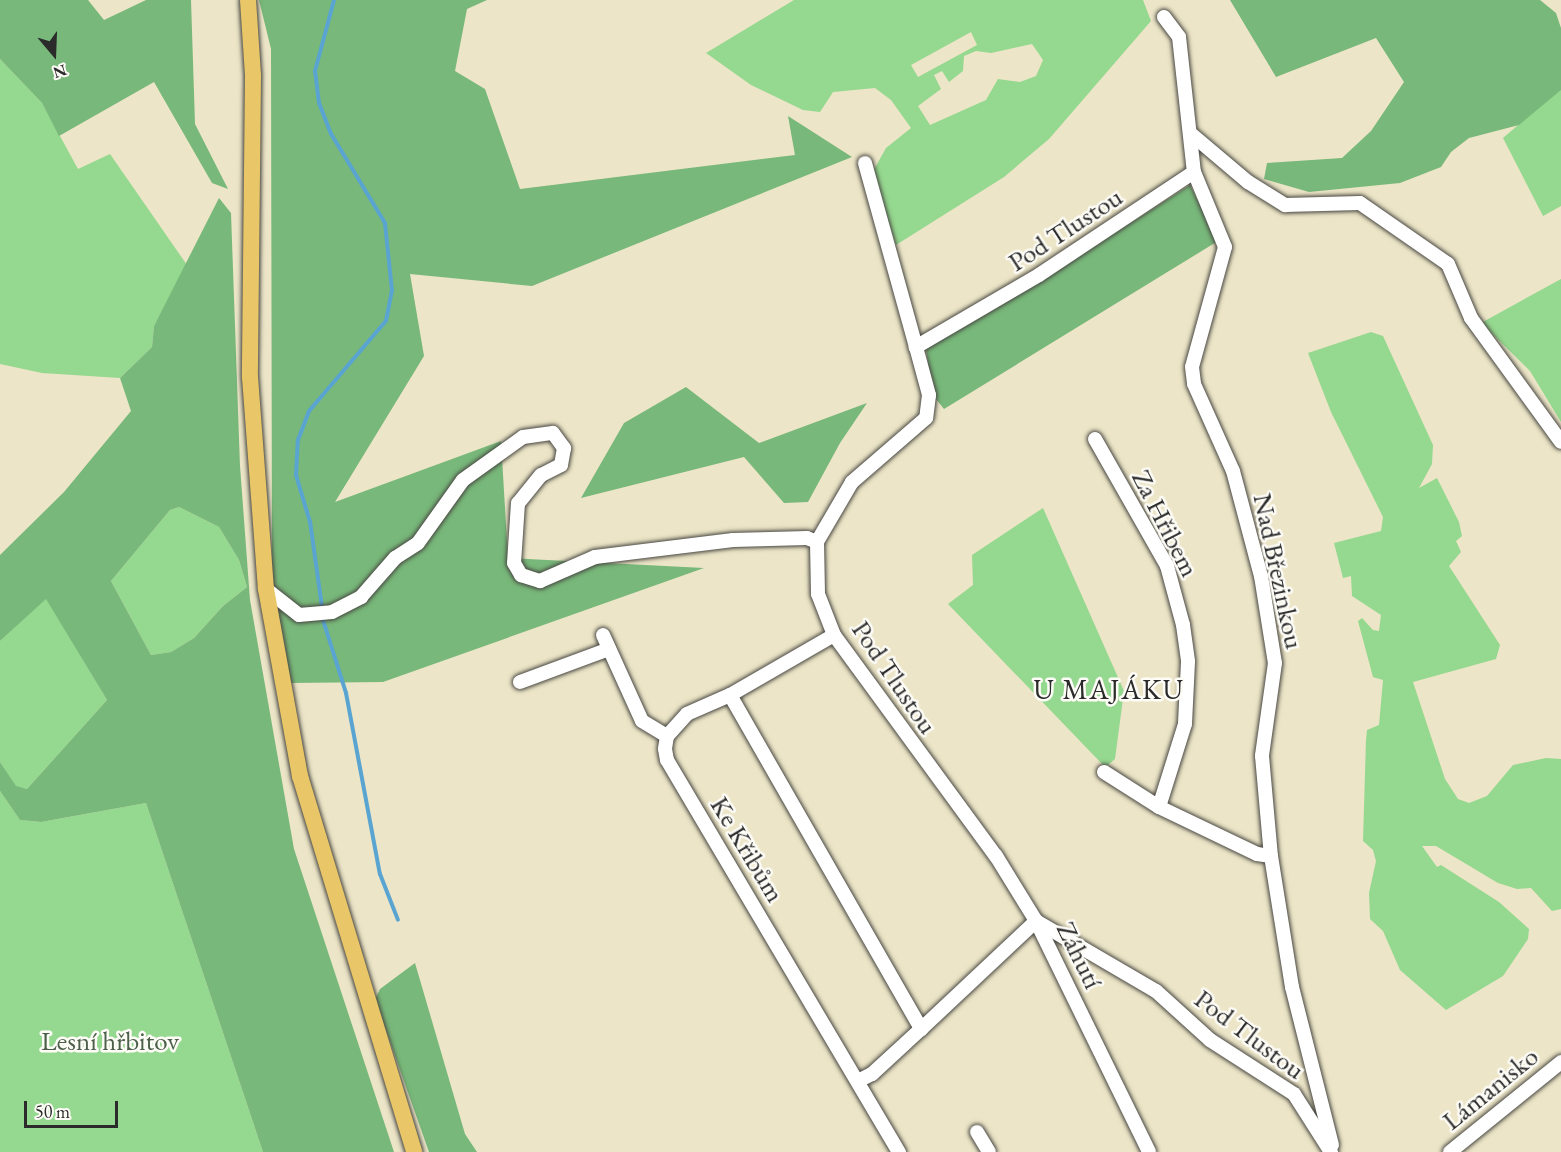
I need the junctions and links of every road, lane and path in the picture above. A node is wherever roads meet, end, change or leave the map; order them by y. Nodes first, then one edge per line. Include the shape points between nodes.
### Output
1 (248, 0) edge
2 (1164, 16) dead end
3 (1190, 133) junction
4 (865, 164) dead end
5 (1194, 172) junction
6 (916, 347) junction
7 (1095, 439) dead end
8 (1561, 442) edge
9 (817, 542) junction
10 (266, 589) junction
11 (834, 635) junction
12 (603, 636) dead end
13 (609, 649) junction
14 (520, 682) dead end
15 (730, 695) junction
16 (667, 736) junction
17 (1104, 772) dead end
18 (1159, 807) junction
19 (1271, 855) junction
20 (1036, 921) junction
21 (921, 1029) junction
22 (1561, 1062) edge
23 (858, 1081) junction
24 (977, 1132) dead end
25 (414, 1152) edge
26 (899, 1152) edge
27 (989, 1152) edge
28 (1149, 1152) edge
29 (1332, 1152) edge
30 (1450, 1152) edge

1 - 10 main road via 253,76 250,377
2 - 3 street, Nad Březinkou via 1179,37
3 - 5 street, Nad Březinkou
3 - 8 street via 1248,182 1285,205 1360,202 1449,264 1471,318
4 - 6 street
5 - 6 street, Pod Tlustou via 1039,275
5 - 19 street, Nad Březinkou via 1225,247 1192,367 1194,384 1233,471 1261,576 1275,663 1262,756
6 - 9 street via 929,395 926,418 852,482
7 - 18 street, Za Hřibem via 1167,566 1183,625 1187,705
9 - 10 street via 807,538 733,540 594,557 540,580 521,575 514,563 518,502 541,475 561,465 564,448 553,434 523,437 463,480 418,543 395,558 361,597 332,612 299,615
9 - 11 street, Pod Tlustou via 818,594
10 - 25 main road via 300,776
11 - 15 street
11 - 20 street, Pod Tlustou via 996,856
12 - 13 street
13 - 14 street
13 - 16 street via 642,721
15 - 16 street via 687,714
15 - 21 street
16 - 23 street, Ke Křibům via 667,760
17 - 18 street
18 - 19 street via 1257,854
19 - 29 street, Nad Březinkou via 1292,987
20 - 21 street, Záhutí
20 - 28 street, Záhutí
20 - 29 street, Pod Tlustou via 1156,991 1210,1040 1294,1094
21 - 23 street, Záhutí
22 - 30 street, Lámanisko
23 - 26 street, Ke Křibům
24 - 27 street

